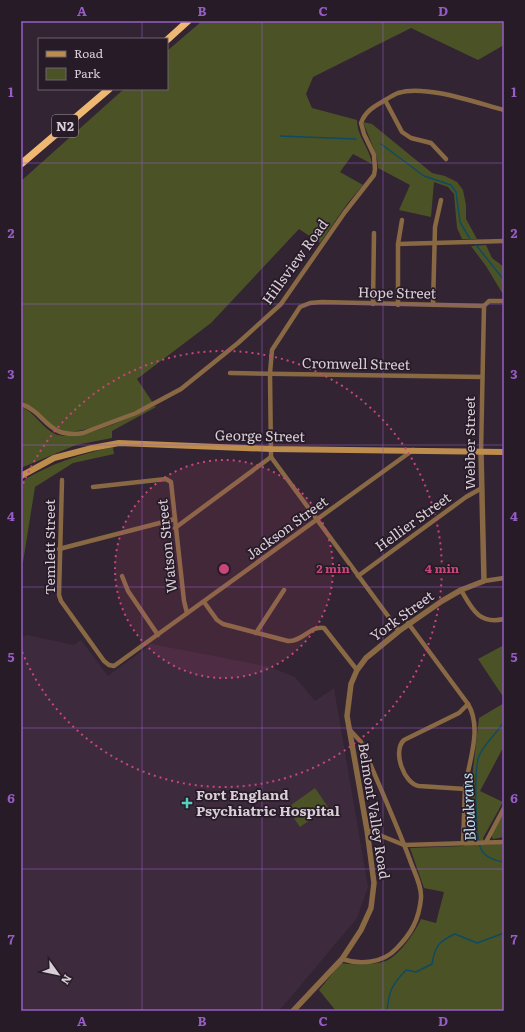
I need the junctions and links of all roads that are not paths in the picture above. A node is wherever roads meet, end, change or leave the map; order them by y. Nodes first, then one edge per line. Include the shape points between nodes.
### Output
1 (188, 21) edge
2 (168, 39) edge
3 (108, 90) edge
4 (385, 100) junction
5 (504, 110) edge
6 (446, 159) dead end
7 (21, 164) edge
8 (440, 200) dead end
9 (402, 220) dead end
10 (374, 233) dead end
11 (504, 241) edge
12 (434, 243) junction
13 (398, 244) junction
14 (504, 301) edge
15 (373, 304) junction
16 (398, 304) junction
17 (433, 305) junction
18 (484, 306) junction
19 (230, 373) dead end
20 (270, 373) junction
21 (482, 377) junction
22 (21, 404) edge
23 (271, 448) junction
24 (414, 450) junction
25 (481, 452) junction
26 (504, 452) edge
27 (271, 457) junction
28 (21, 476) edge
29 (62, 480) dead end
30 (93, 487) dead end
31 (482, 488) junction
32 (174, 519) junction
33 (318, 519) junction
34 (175, 528) junction
35 (59, 549) junction
36 (122, 576) dead end
37 (358, 576) junction
38 (504, 578) edge
39 (484, 581) junction
40 (284, 590) dead end
41 (460, 590) junction
42 (204, 602) junction
43 (187, 613) junction
44 (504, 619) edge
45 (408, 623) junction
46 (399, 631) junction
47 (256, 633) junction
48 (158, 635) junction
49 (114, 666) joint
50 (357, 670) junction
51 (351, 684) joint
52 (468, 704) junction
53 (349, 729) junction
54 (465, 789) junction
55 (504, 808) edge
56 (367, 830) junction
57 (463, 842) junction
58 (482, 842) junction
59 (504, 842) edge
60 (404, 844) junction
61 (342, 959) junction
62 (293, 1011) edge

1 - 2 highway
3 - 7 highway, N2
4 - 5 street, Hillsview Road via 398,93 421,90
4 - 6 street via 402,132 411,138 431,143
4 - 22 street, Hillsview Road via 369,110 361,123 375,163 374,175 370,182 345,212 282,304 211,366 167,398 83,433 59,432
8 - 12 street
9 - 13 street
10 - 15 street
11 - 12 street
12 - 13 street
12 - 17 street
13 - 16 street
14 - 18 street, Hope Street via 489,301
15 - 16 street, Hope Street
15 - 20 street, Hope Street via 310,303 300,307 276,342 270,358
16 - 17 street, Hope Street
17 - 18 street, Hope Street
18 - 21 street, Webber Street
19 - 20 street, Cromwell Street
20 - 21 street, Cromwell Street
20 - 23 street
21 - 25 street, Webber Street
23 - 24 main road, George Street
23 - 27 street
23 - 28 main road, George Street via 119,443 54,458
24 - 25 main road, George Street
24 - 33 street, Jackson Street
25 - 26 main road, George Street
25 - 31 street, Webber Street
27 - 33 street
27 - 34 street
29 - 35 street, Temlett Street
30 - 32 street, Watson Street via 169,480 172,486
31 - 37 street, Hellier Street
31 - 39 street, Webber Street
32 - 34 street, Watson Street
32 - 35 street
33 - 37 street
33 - 42 street, Jackson Street
34 - 43 street, Watson Street
35 - 49 street, Temlett Street via 58,589 61,601 104,661
36 - 48 street via 128,591
37 - 46 street
38 - 39 street, York Street
39 - 41 street, York Street
40 - 47 street
41 - 44 street via 480,617 490,621
41 - 45 street, York Street
42 - 43 street, Jackson Street
42 - 47 street via 223,624
43 - 48 street, Jackson Street
45 - 46 street, York Street
45 - 52 street
46 - 50 street, York Street via 366,658
47 - 50 street via 292,641 316,628 324,628
48 - 49 street, Jackson Street
50 - 51 street, York Street
51 - 53 street, Belmont Valley Road via 347,702
52 - 54 street via 474,718 475,729
52 - 54 street via 459,713 404,740 400,743 398,755 412,784
53 - 56 street, Belmont Valley Road
53 - 60 street via 361,742
54 - 57 street
55 - 58 street
56 - 60 street
56 - 61 street, Belmont Valley Road via 374,883 371,908 361,930
57 - 58 street
57 - 60 street
58 - 59 street
60 - 61 street via 421,898 413,930 395,950 382,958 356,962
61 - 62 street, Belmont Valley Road

